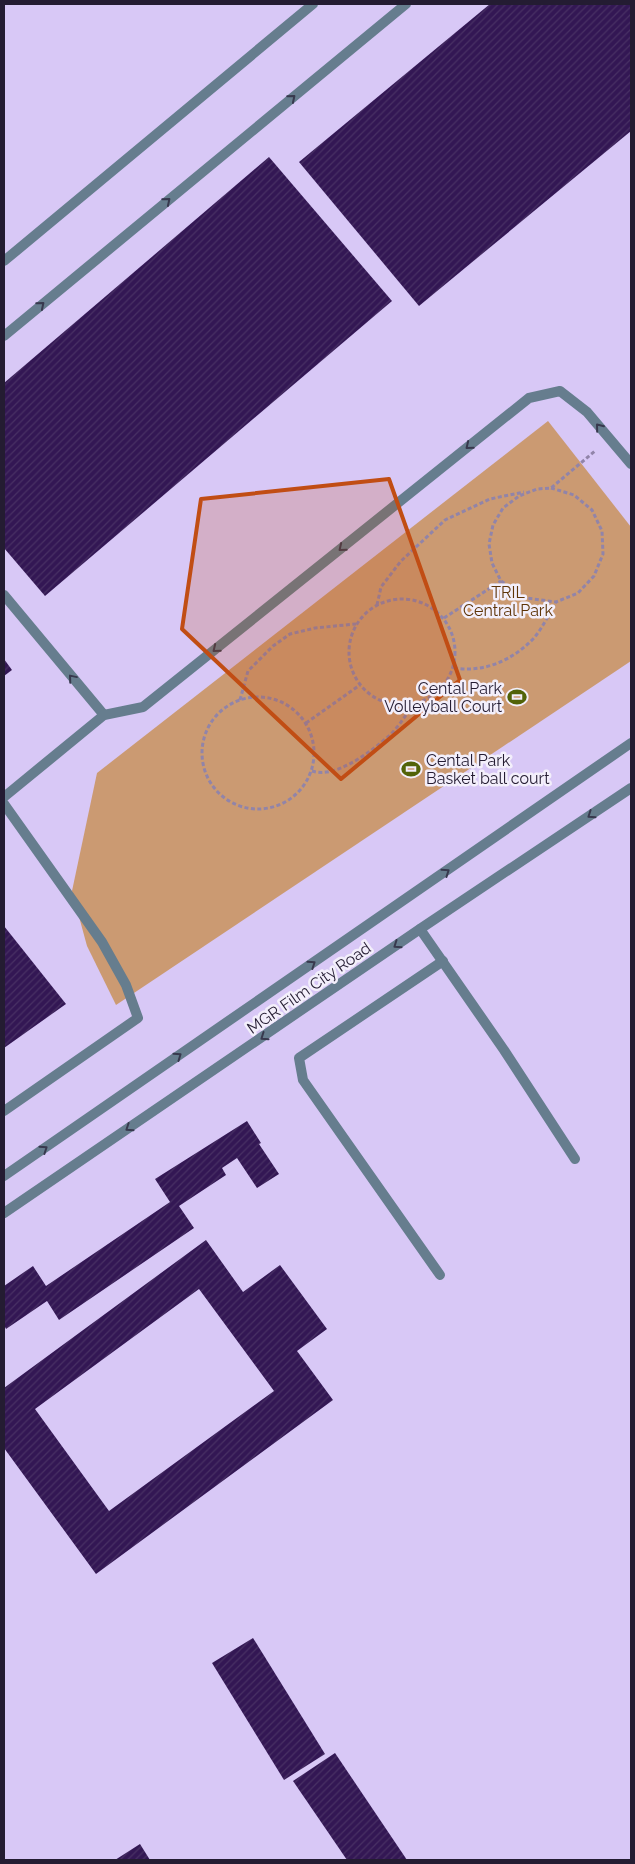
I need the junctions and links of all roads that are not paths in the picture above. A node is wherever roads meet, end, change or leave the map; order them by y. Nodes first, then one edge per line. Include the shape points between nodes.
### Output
1 (313, 4) edge
2 (406, 4) edge
3 (4, 261) edge
4 (4, 336) edge
5 (631, 464) edge
6 (4, 595) edge
7 (104, 715) junction
8 (631, 743) edge
9 (631, 788) edge
10 (4, 797) edge
11 (4, 804) edge
12 (420, 929) junction
13 (443, 961) junction
14 (4, 1111) edge
15 (575, 1158) dead end
16 (4, 1176) edge
17 (4, 1213) edge
18 (440, 1275) dead end

1 - 3 lane
4 -> 2 lane
5 -> 7 lane via 587,412 560,391 530,398 143,707
7 -> 6 lane
7 - 10 lane
16 -> 8 lane
9 -> 12 lane, MGR Film City Road
11 - 14 lane via 102,942 126,985 138,1018
12 - 13 lane
12 -> 17 lane, MGR Film City Road
13 - 15 lane
13 - 18 lane via 299,1058 303,1080

